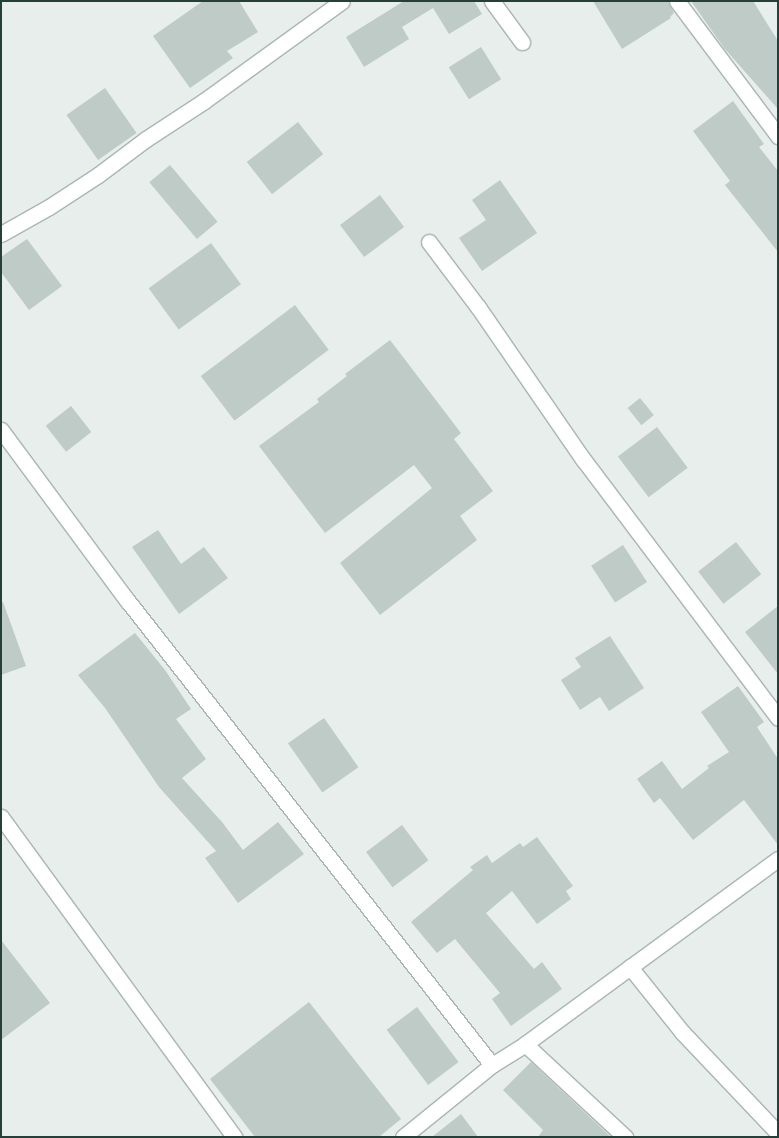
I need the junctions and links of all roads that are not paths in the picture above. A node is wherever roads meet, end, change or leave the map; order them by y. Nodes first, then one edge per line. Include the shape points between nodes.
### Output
1 (342, 1) edge
2 (492, 1) edge
3 (677, 1) edge
4 (522, 42) dead end
5 (778, 136) edge
6 (1, 234) edge
7 (429, 242) dead end
8 (1, 430) edge
9 (778, 718) edge
10 (1, 817) edge
11 (776, 863) edge
12 (630, 967) junction
13 (526, 1044) junction
14 (492, 1065) junction
15 (778, 1134) edge
16 (234, 1137) edge
17 (403, 1137) edge
18 (625, 1137) edge

1 - 6 street via 98,175
2 - 4 street
3 - 5 street
7 - 9 street via 583,459
8 - 14 street via 127,600
10 - 16 street
11 - 12 street
12 - 13 street
12 - 15 street via 682,1032
13 - 14 street
13 - 18 street
14 - 17 street

